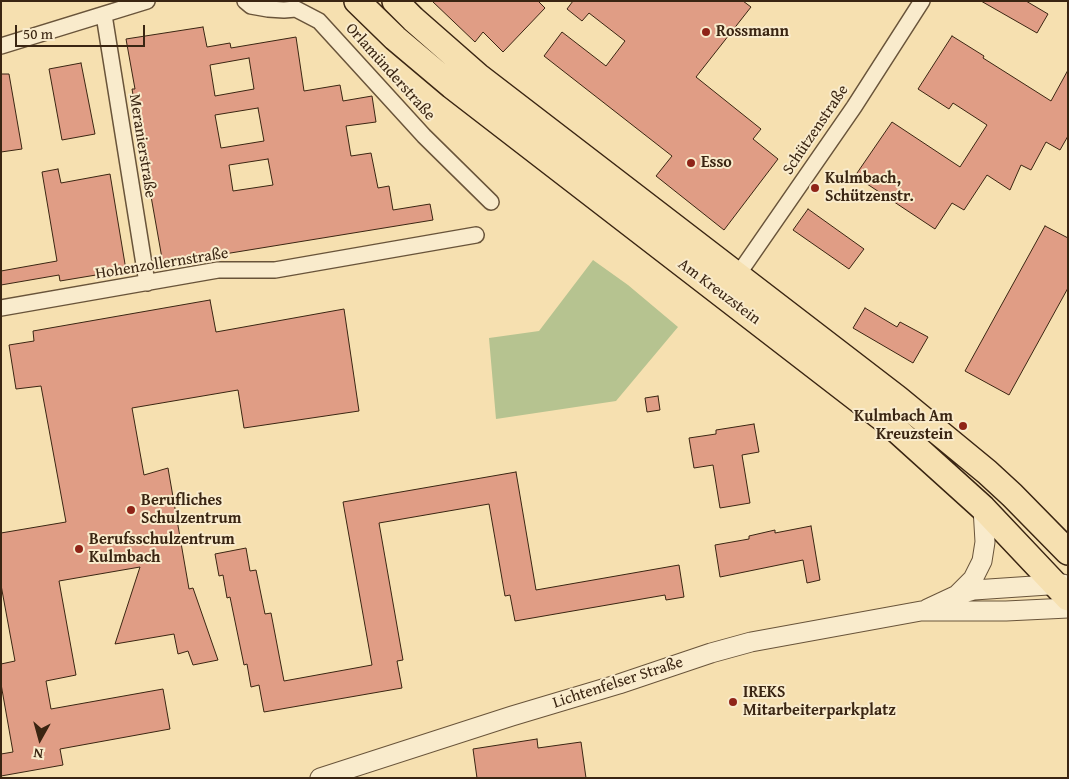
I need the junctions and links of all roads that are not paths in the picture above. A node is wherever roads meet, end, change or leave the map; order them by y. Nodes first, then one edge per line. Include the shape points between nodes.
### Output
1 (147, 1) edge
2 (245, 1) edge
3 (357, 1) edge
4 (395, 1) edge
5 (922, 1) edge
6 (104, 15) junction
7 (1, 46) edge
8 (491, 202) dead end
9 (476, 235) dead end
10 (737, 276) junction
11 (147, 283) junction
12 (1, 308) edge
13 (983, 508) junction
14 (1068, 552) edge
15 (1064, 589) edge
16 (957, 595) junction
17 (1068, 608) edge
18 (921, 611) junction
19 (320, 778) edge

1 - 6 street
2 - 8 street, Orlamünderstraße via 268,9 296,8 319,21 419,131
3 - 13 main road, Am Kreuzstein via 452,86 890,424
4 - 10 main road, Am Kreuzstein via 478,76
5 - 10 street, Schützenstraße
6 - 7 street
6 - 11 street, Meranierstraße
9 - 11 street, Hohenzollernstraße via 275,270 218,270
10 - 14 main road, Am Kreuzstein via 897,398 987,472
11 - 12 street, Hohenzollernstraße
13 - 15 main road, Am Kreuzstein
13 - 16 street via 985,542 982,561 973,579
15 - 16 street, Lichtenfelser Straße via 974,590
16 - 18 street, Lichtenfelser Straße
17 - 18 street, Lichtenfelser Straße
18 - 19 street, Lichtenfelser Straße via 751,642 711,653

